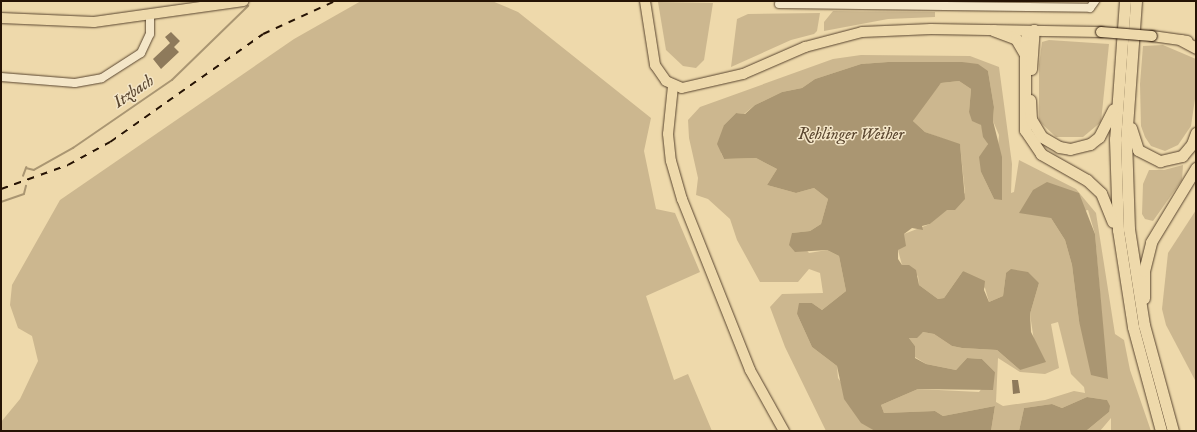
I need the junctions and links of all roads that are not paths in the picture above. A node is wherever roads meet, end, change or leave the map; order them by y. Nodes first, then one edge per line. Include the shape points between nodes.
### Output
1 (244, 1) edge
2 (645, 1) edge
3 (1096, 1) edge
4 (1125, 1) edge
5 (1136, 1) edge
6 (779, 4) dead end
7 (150, 17) junction
8 (1, 18) edge
9 (994, 30) junction
10 (1034, 30) junction
11 (1181, 40) junction
12 (1196, 42) edge
13 (1196, 48) edge
14 (1025, 55) junction
15 (1, 77) edge
16 (673, 86) junction
17 (1117, 98) junction
18 (1127, 104) junction
19 (1196, 133) edge
20 (1196, 168) edge
21 (1122, 258) junction
22 (1144, 325) junction
23 (784, 431) edge
24 (1161, 431) edge
25 (1173, 431) edge

1 - 7 main road
2 - 16 main road via 655,65 666,81
3 - 6 street via 1090,8
4 - 17 highway
5 - 18 highway
7 - 8 main road via 94,22
7 - 15 street via 150,34 141,53 102,78 75,83
9 - 10 main road
9 - 14 highway via 1016,39
9 - 16 main road via 862,32 805,47 743,74 716,82 692,88
10 - 11 main road, bridge via 1101,32
10 - 14 highway via 1027,35
10 - 17 highway via 1030,109 1042,136 1059,147 1070,149 1090,144 1106,129
11 - 12 main road
11 - 13 highway
14 - 21 highway via 1023,119 1029,140 1041,154 1087,180 1102,193 1111,213
16 - 23 main road via 668,134 671,161 682,199 750,370
17 - 21 highway via 1115,167
18 - 19 highway via 1134,142 1142,153 1150,158 1166,162 1178,158 1190,148
18 - 22 highway via 1129,229
20 - 22 highway via 1151,242 1144,271
21 - 24 highway via 1134,335
22 - 25 highway

